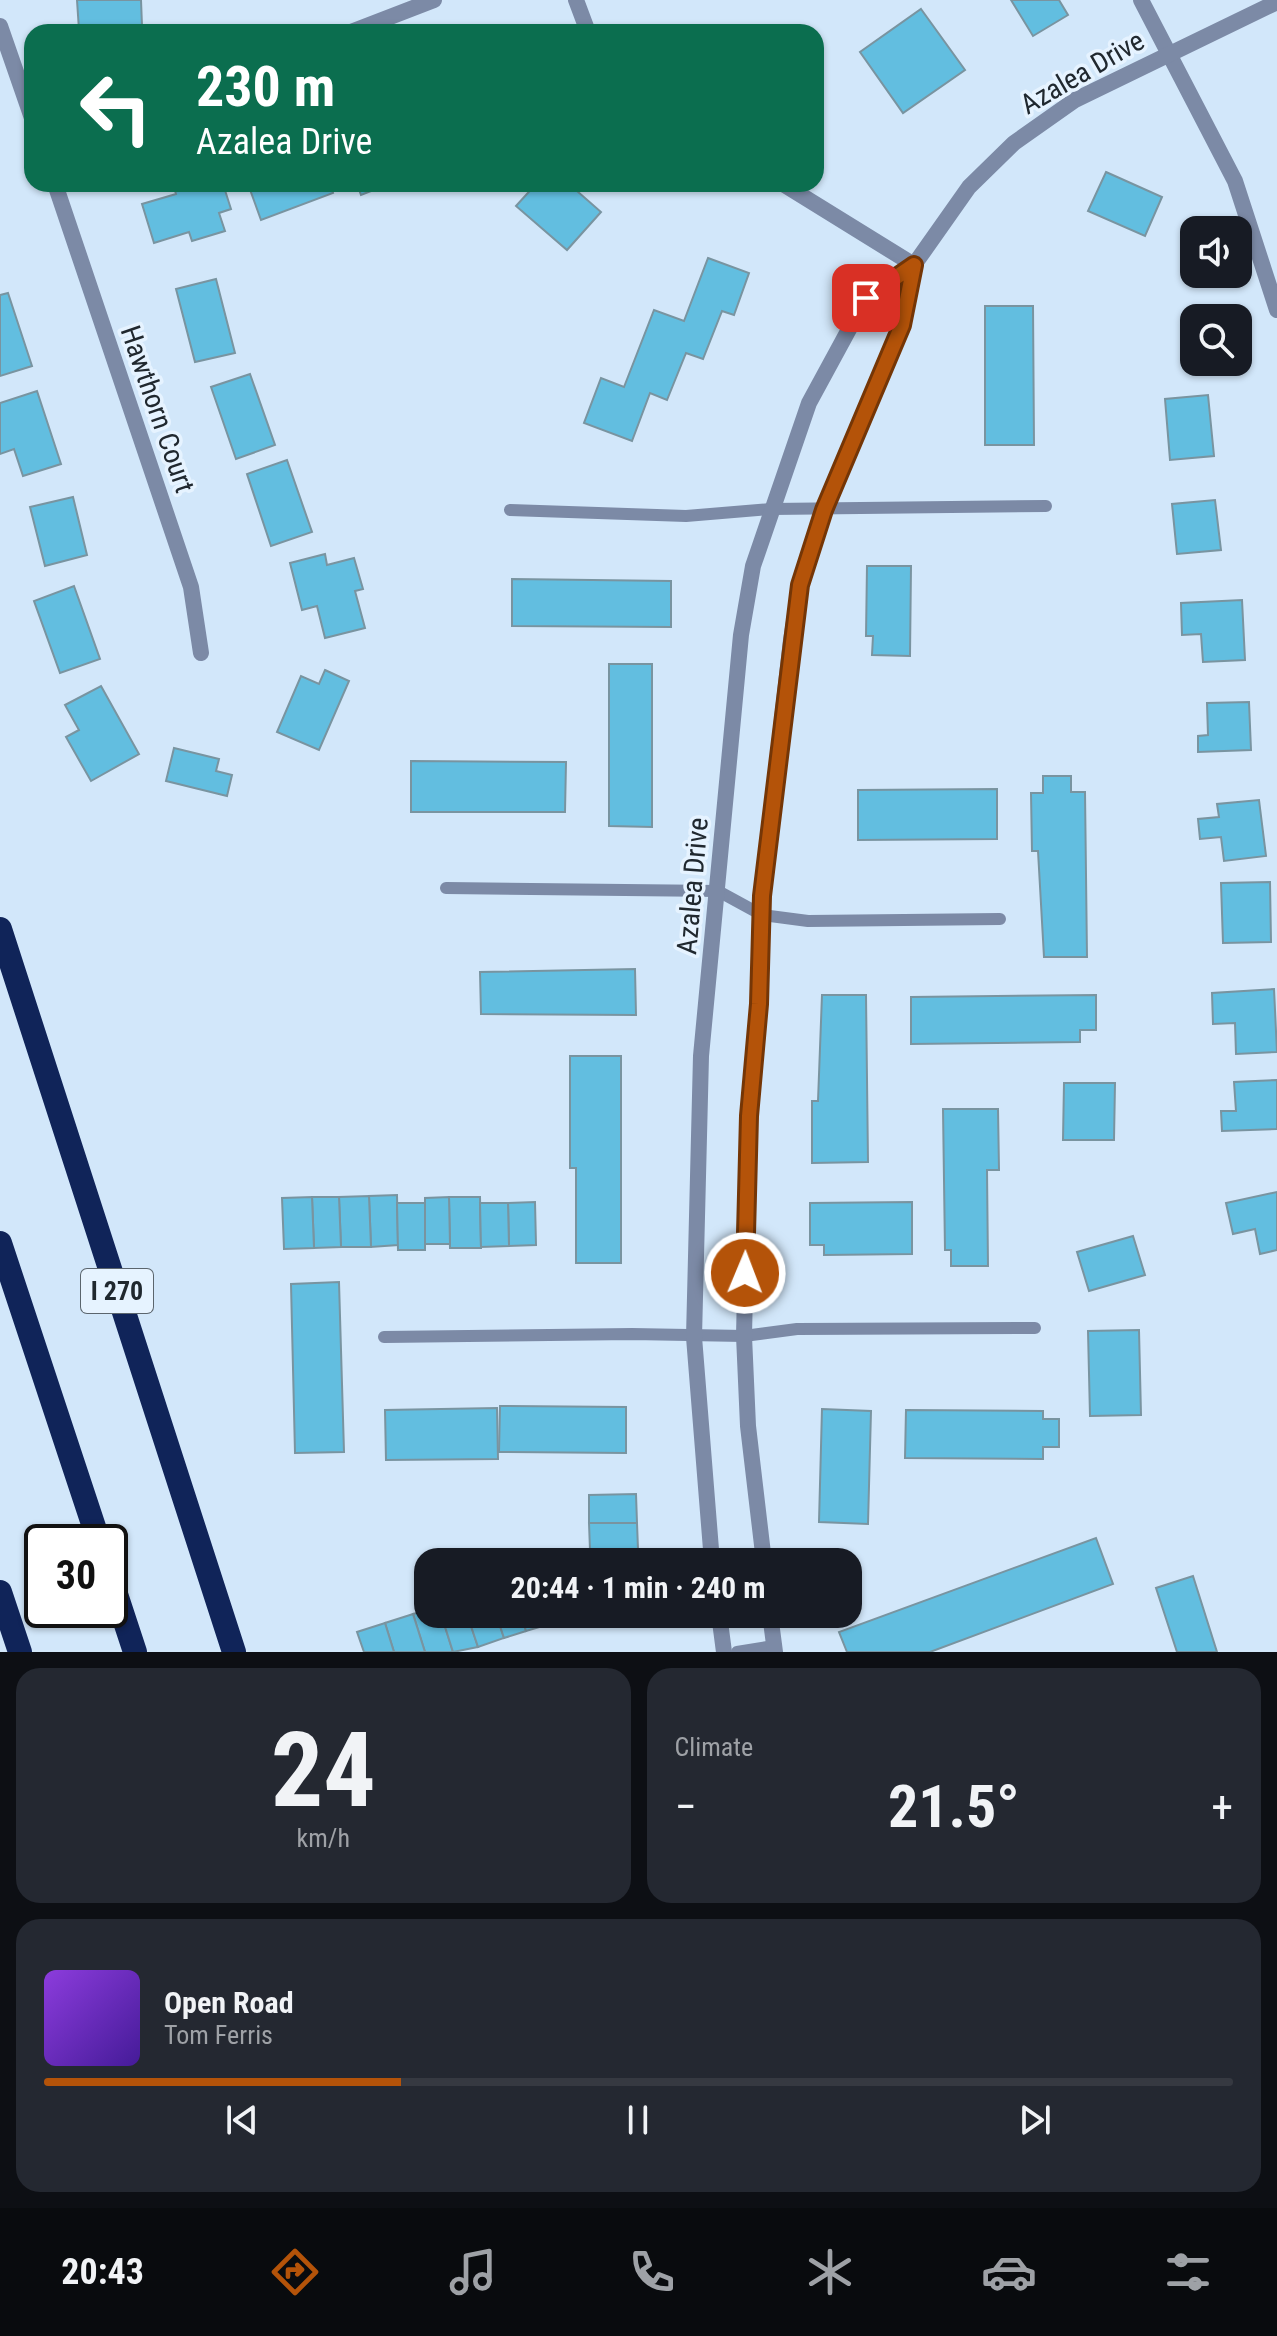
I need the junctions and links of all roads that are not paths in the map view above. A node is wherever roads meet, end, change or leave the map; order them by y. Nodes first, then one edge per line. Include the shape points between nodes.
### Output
1 (434, 0) edge
2 (576, 0) edge
3 (1141, 0) edge
4 (1277, 2) edge
5 (372, 24) edge
6 (585, 24) edge
7 (0, 26) edge
8 (1169, 51) junction
9 (24, 95) edge
10 (58, 192) edge
11 (796, 192) edge
12 (914, 265) junction
13 (1277, 310) edge
14 (1046, 506) dead end
15 (771, 509) junction
16 (510, 510) dead end
17 (824, 510) junction
18 (201, 653) dead end
19 (446, 888) dead end
20 (718, 891) junction
21 (762, 915) junction
22 (1000, 919) dead end
23 (0, 929) edge
24 (0, 1243) edge
25 (1035, 1328) dead end
26 (744, 1336) junction
27 (384, 1337) dead end
28 (694, 1337) junction
29 (93, 1524) edge
30 (711, 1548) edge
31 (762, 1548) edge
32 (0, 1592) edge
33 (127, 1628) edge
34 (721, 1628) edge
35 (772, 1628) edge
36 (774, 1649) edge
37 (20, 1652) edge
38 (135, 1652) edge
39 (234, 1652) edge
40 (724, 1652) edge
41 (737, 1652) edge

1 - 5 street
2 - 6 street
3 - 8 street
4 - 8 street, Azalea Drive
7 - 9 street
8 - 12 street, Azalea Drive via 1075,100 1014,143 969,187
8 - 13 street via 1235,181
10 - 18 street, Hawthorn Court via 191,587
11 - 12 street
12 - 15 street, Azalea Drive via 866,298 809,403
12 - 17 street, Azalea Drive via 902,325
14 - 17 lane
15 - 16 lane via 686,516
15 - 17 lane
15 - 20 street, Azalea Drive via 753,566 741,635
17 - 21 street, Azalea Drive via 800,585 791,640
19 - 20 lane
20 - 21 lane
20 - 28 street, Azalea Drive via 701,1056
21 - 22 lane via 808,921
21 - 26 street, Azalea Drive via 749,1116
23 - 39 highway, I 270
24 - 29 highway
25 - 26 lane via 797,1329
26 - 28 lane
26 - 31 street, Azalea Drive
27 - 28 lane
28 - 30 street, Azalea Drive
32 - 37 highway
33 - 38 highway
34 - 40 street
35 - 36 street
36 - 41 lane

